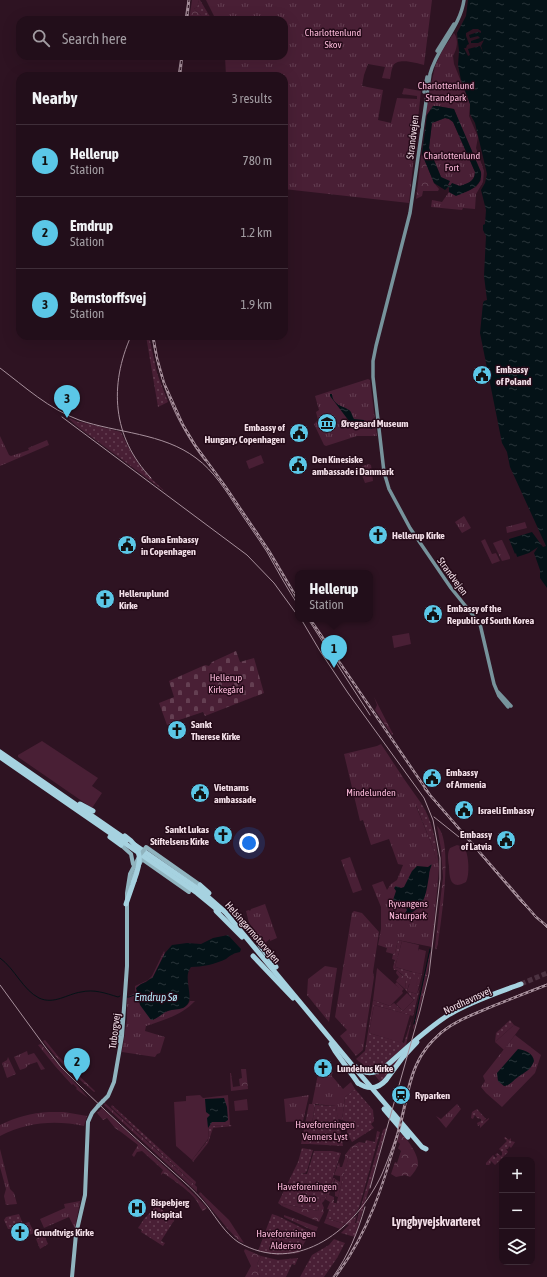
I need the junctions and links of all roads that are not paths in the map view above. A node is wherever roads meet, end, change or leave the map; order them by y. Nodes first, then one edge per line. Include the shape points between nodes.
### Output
1 (463, 0) edge
2 (443, 39) junction
3 (441, 48) junction
4 (414, 183) junction
5 (509, 706) dead end
6 (1, 755) edge
7 (11, 762) junction
8 (30, 773) junction
9 (37, 782) junction
10 (56, 788) junction
11 (93, 811) dead end
12 (121, 846) joint
13 (141, 857) junction
14 (133, 867) junction
15 (128, 884) junction
16 (200, 885) joint
17 (189, 892) joint
18 (126, 904) junction
19 (242, 937) junction
20 (249, 939) junction
21 (260, 945) dead end
22 (253, 956) dead end
23 (293, 998) junction
24 (310, 1013) junction
25 (333, 1044) junction
26 (408, 1137) dead end
27 (426, 1149) dead end
28 (73, 1277) edge

1 - 2 main road, Strandvejen via 457,19
1 - 3 main road via 459,19
2 - 3 main road
2 - 4 main road, Strandvejen via 433,57 425,85
3 - 4 main road, Strandvejen via 429,78
4 - 5 main road, Strandvejen via 410,213 372,366 385,474 389,489 410,528 480,625 492,680 496,691
6 - 7 highway, Helsingørmotorvejen
7 - 8 highway, Helsingørmotorvejen
7 - 9 highway, Helsingørmotorvejen
8 - 10 highway
8 - 20 highway, Helsingørmotorvejen via 214,901
9 - 12 highway
9 - 19 highway, Helsingørmotorvejen via 204,898 221,912
10 - 11 highway
10 - 18 highway, bridge via 135,844 139,853 138,867
12 - 14 main road via 132,856
13 - 14 main road, Tuborgvej
13 - 15 main road, Tuborgvej
13 - 16 main road, Tuborgvej, bridge via 145,848
13 - 17 main road
14 - 15 main road, Tuborgvej
15 - 18 main road, Tuborgvej
16 - 20 highway via 230,914
17 - 19 highway via 214,909
18 - 28 main road, Tuborgvej, bridge via 126,958 121,1021 110,1087 88,1122 85,1195 75,1242
19 - 23 highway, Helsingørmotorvejen
20 - 24 highway, Helsingørmotorvejen
21 - 24 highway
22 - 23 highway
23 - 25 highway, Helsingørmotorvejen
24 - 25 highway, Helsingørmotorvejen
25 - 25 highway, Nordhavnsvej, bridge via 358,1083 372,1088 386,1080 413,1046 440,1024 472,1006 521,985 471,1003 449,1015 422,1034 385,1067 375,1072 359,1069
25 - 26 highway, Helsingørmotorvejen
25 - 27 highway, Helsingørmotorvejen

